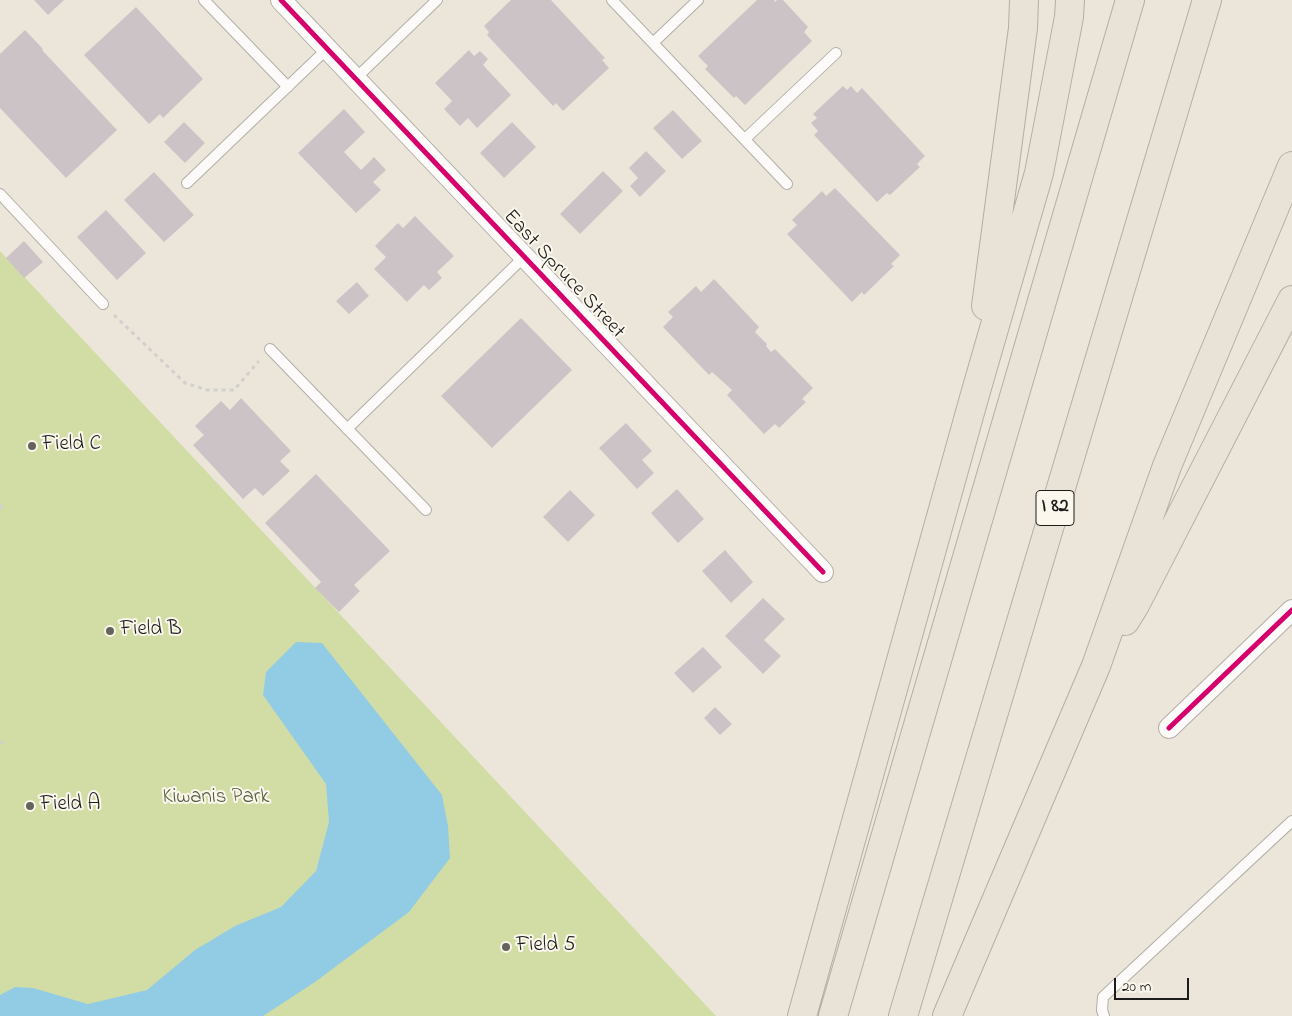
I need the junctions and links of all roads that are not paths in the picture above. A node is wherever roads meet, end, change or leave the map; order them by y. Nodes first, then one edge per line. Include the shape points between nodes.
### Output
1 (204, 0) edge
2 (281, 0) edge
3 (437, 0) edge
4 (612, 0) edge
5 (698, 0) edge
6 (1024, 0) edge
7 (1070, 0) edge
8 (1130, 0) edge
9 (1207, 0) edge
10 (653, 43) junction
11 (328, 49) junction
12 (836, 53) dead end
13 (355, 79) junction
14 (288, 88) junction
15 (745, 139) junction
16 (1292, 166) edge
17 (187, 183) dead end
18 (787, 184) dead end
19 (0, 194) edge
20 (524, 257) junction
21 (1292, 300) edge
22 (103, 304) road end
23 (270, 349) road end
24 (974, 398) junction
25 (348, 429) junction
26 (426, 510) dead end
27 (823, 572) dead end
28 (1292, 610) edge
29 (1096, 666) junction
30 (1169, 728) dead end
31 (1292, 822) edge
32 (802, 1016) edge
33 (833, 1016) edge
34 (903, 1016) edge
35 (947, 1016) edge
36 (1104, 1016) edge

1 - 14 lane
2 - 11 street, East Spruce Street
3 - 13 lane
4 - 10 lane
5 - 10 lane
6 - 24 highway
7 - 24 highway via 1039,173
8 - 33 highway
9 - 34 highway, I 82
10 - 15 lane
11 - 13 street, East Spruce Street
11 - 14 lane
12 - 15 lane
13 - 20 street, East Spruce Street
14 - 17 lane
15 - 18 lane
16 - 29 highway via 1167,466
19 - 22 lane
20 - 25 lane
20 - 27 street, East Spruce Street
21 - 29 highway via 1135,605
23 - 25 lane
24 - 32 highway
25 - 26 lane
28 - 30 street
29 - 35 highway
31 - 36 lane via 1103,997

